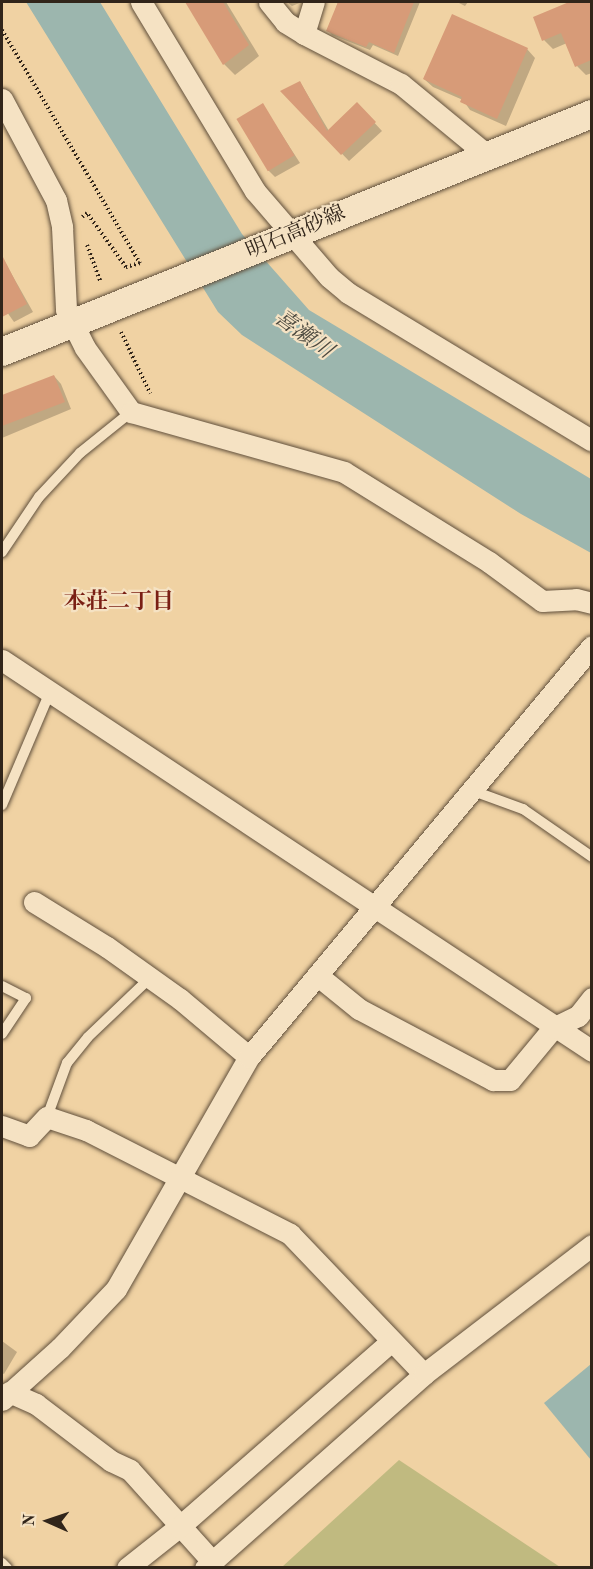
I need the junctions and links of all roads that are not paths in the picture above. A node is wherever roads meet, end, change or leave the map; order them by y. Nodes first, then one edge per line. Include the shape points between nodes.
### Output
1 (141, 2) edge
2 (269, 2) edge
3 (314, 2) edge
4 (304, 34) junction
5 (2, 99) edge
6 (591, 114) edge
7 (486, 154) junction
8 (288, 236) junction
9 (75, 323) junction
10 (2, 352) edge
11 (131, 412) junction
12 (591, 441) edge
13 (2, 552) edge
14 (591, 603) edge
15 (591, 646) edge
16 (2, 660) edge
17 (50, 692) junction
18 (468, 789) junction
19 (2, 805) edge
20 (591, 857) edge
21 (34, 902) dead end
22 (374, 906) junction
23 (317, 975) junction
24 (150, 978) junction
25 (2, 986) edge
26 (591, 998) edge
27 (554, 1028) junction
28 (2, 1034) edge
29 (591, 1051) edge
30 (249, 1057) junction
31 (47, 1117) junction
32 (2, 1126) edge
33 (180, 1177) junction
34 (591, 1245) edge
35 (390, 1342) junction
36 (424, 1374) junction
37 (4, 1392) edge
38 (179, 1527) junction
39 (2, 1563) edge
40 (208, 1564) edge
41 (8, 1568) edge
42 (127, 1568) edge

1 - 8 street via 220,138
2 - 4 street via 285,22
3 - 4 street
4 - 7 street via 400,84
5 - 9 street via 56,200 62,227 66,310
6 - 7 main road, 明石高砂線
7 - 8 main road, 明石高砂線
8 - 9 main road, 明石高砂線
8 - 12 street via 348,293
9 - 10 main road, 明石高砂線
9 - 11 street via 85,348
11 - 13 lane via 80,453 39,497
11 - 14 street via 344,472 489,561 542,601 576,599
15 - 18 street
16 - 17 street
17 - 19 lane
17 - 22 street
18 - 20 lane via 523,809
18 - 22 street
21 - 24 street
22 - 23 street
22 - 27 street
23 - 27 street via 359,1009 493,1080 510,1080
23 - 30 street
24 - 30 street
24 - 31 lane via 88,1037 67,1064
25 - 28 lane via 26,998
26 - 27 street via 578,1016
27 - 29 street
30 - 33 street
31 - 32 street via 29,1136
31 - 33 street via 86,1130
33 - 35 street via 290,1234 358,1302
33 - 37 street via 116,1289 60,1348
34 - 36 street
35 - 36 street
35 - 38 street
36 - 40 street
37 - 38 street via 36,1404 111,1461 130,1470
38 - 40 street
38 - 42 street
39 - 41 lane

